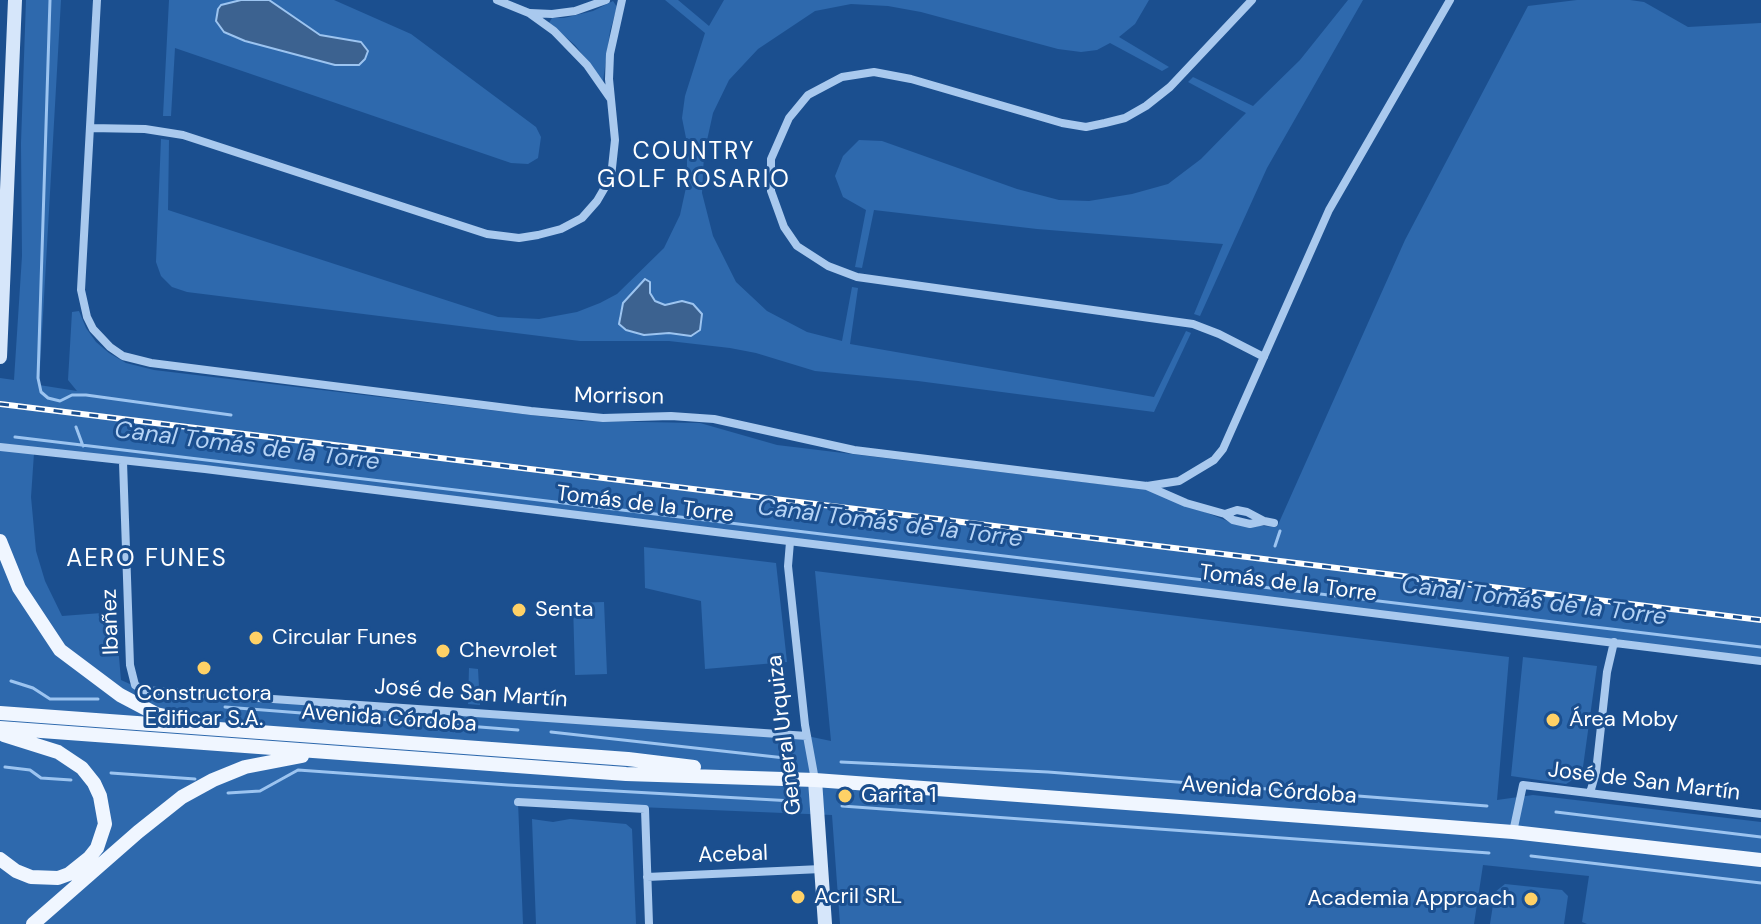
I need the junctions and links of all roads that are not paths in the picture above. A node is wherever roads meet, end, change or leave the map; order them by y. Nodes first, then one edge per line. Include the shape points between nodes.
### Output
1 (15, 0) edge
2 (97, 0) edge
3 (497, 0) edge
4 (606, 0) edge
5 (622, 0) edge
6 (1252, 0) edge
7 (1450, 0) edge
8 (529, 13) junction
9 (611, 99) junction
10 (90, 128) junction
11 (0, 357) edge
12 (1264, 357) junction
13 (0, 447) edge
14 (123, 462) junction
15 (1179, 481) junction
16 (1147, 486) junction
17 (1186, 503) junction
18 (1269, 522) dead end
19 (0, 541) edge
20 (790, 542) junction
21 (1614, 642) junction
22 (1761, 661) edge
23 (135, 685) joint
24 (0, 713) edge
25 (222, 729) junction
26 (0, 731) edge
27 (807, 736) junction
28 (330, 752) junction
29 (773, 777) junction
30 (815, 780) junction
31 (1590, 793) junction
32 (518, 802) dead end
33 (1761, 814) edge
34 (1513, 832) junction
35 (0, 859) edge
36 (1761, 860) edge
37 (821, 869) junction
38 (647, 877) junction
39 (33, 924) edge
40 (649, 924) edge
41 (825, 924) edge

1 - 11 main road
2 - 10 street
3 - 8 street
4 - 8 street via 575,11
5 - 9 street via 610,54
6 - 12 street via 1146,106 1125,118 1086,127 911,79 874,72 842,77 808,95 789,118 771,159 771,191 797,246 857,277 1193,324
7 - 12 street via 1329,210
8 - 9 street via 572,48
9 - 10 street via 614,161 597,201 582,218 561,229 519,238 487,234 183,135
10 - 16 street, Morrison via 81,290 97,334 123,356 560,414 714,419 854,450
12 - 15 street, Morrison via 1223,449
13 - 14 street, Tomás de la Torre
14 - 20 street, Tomás de la Torre
14 - 23 street, Ibañez
15 - 16 street, Morrison
15 - 17 street
16 - 17 street, Morrison
17 - 18 street, Morrison via 1225,514 1247,512
19 - 25 main road via 19,588 60,650 120,695 156,714
20 - 21 street, Tomás de la Torre
20 - 27 street, General Urquiza via 788,566
21 - 22 street, Tomás de la Torre
21 - 31 street
23 - 27 street, José de San Martín via 155,692
24 - 25 main road, Avenida Córdoba
25 - 29 main road, Avenida Córdoba via 628,759
26 - 28 main road, Avenida Córdoba
26 - 35 main road via 58,752 82,768 100,796 105,824 89,858 58,878 31,877
27 - 30 street, General Urquiza
28 - 29 main road, Avenida Córdoba via 626,774
28 - 39 main road via 245,767 182,797
29 - 30 main road, Avenida Córdoba
30 - 34 main road, Avenida Córdoba
30 - 37 main road, General Urquiza
31 - 33 street, José de San Martín
31 - 34 street, José de San Martín via 1523,785
32 - 38 street via 645,809
34 - 36 main road, Avenida Córdoba
37 - 38 street, Acebal
37 - 41 main road, General Urquiza
38 - 40 street

